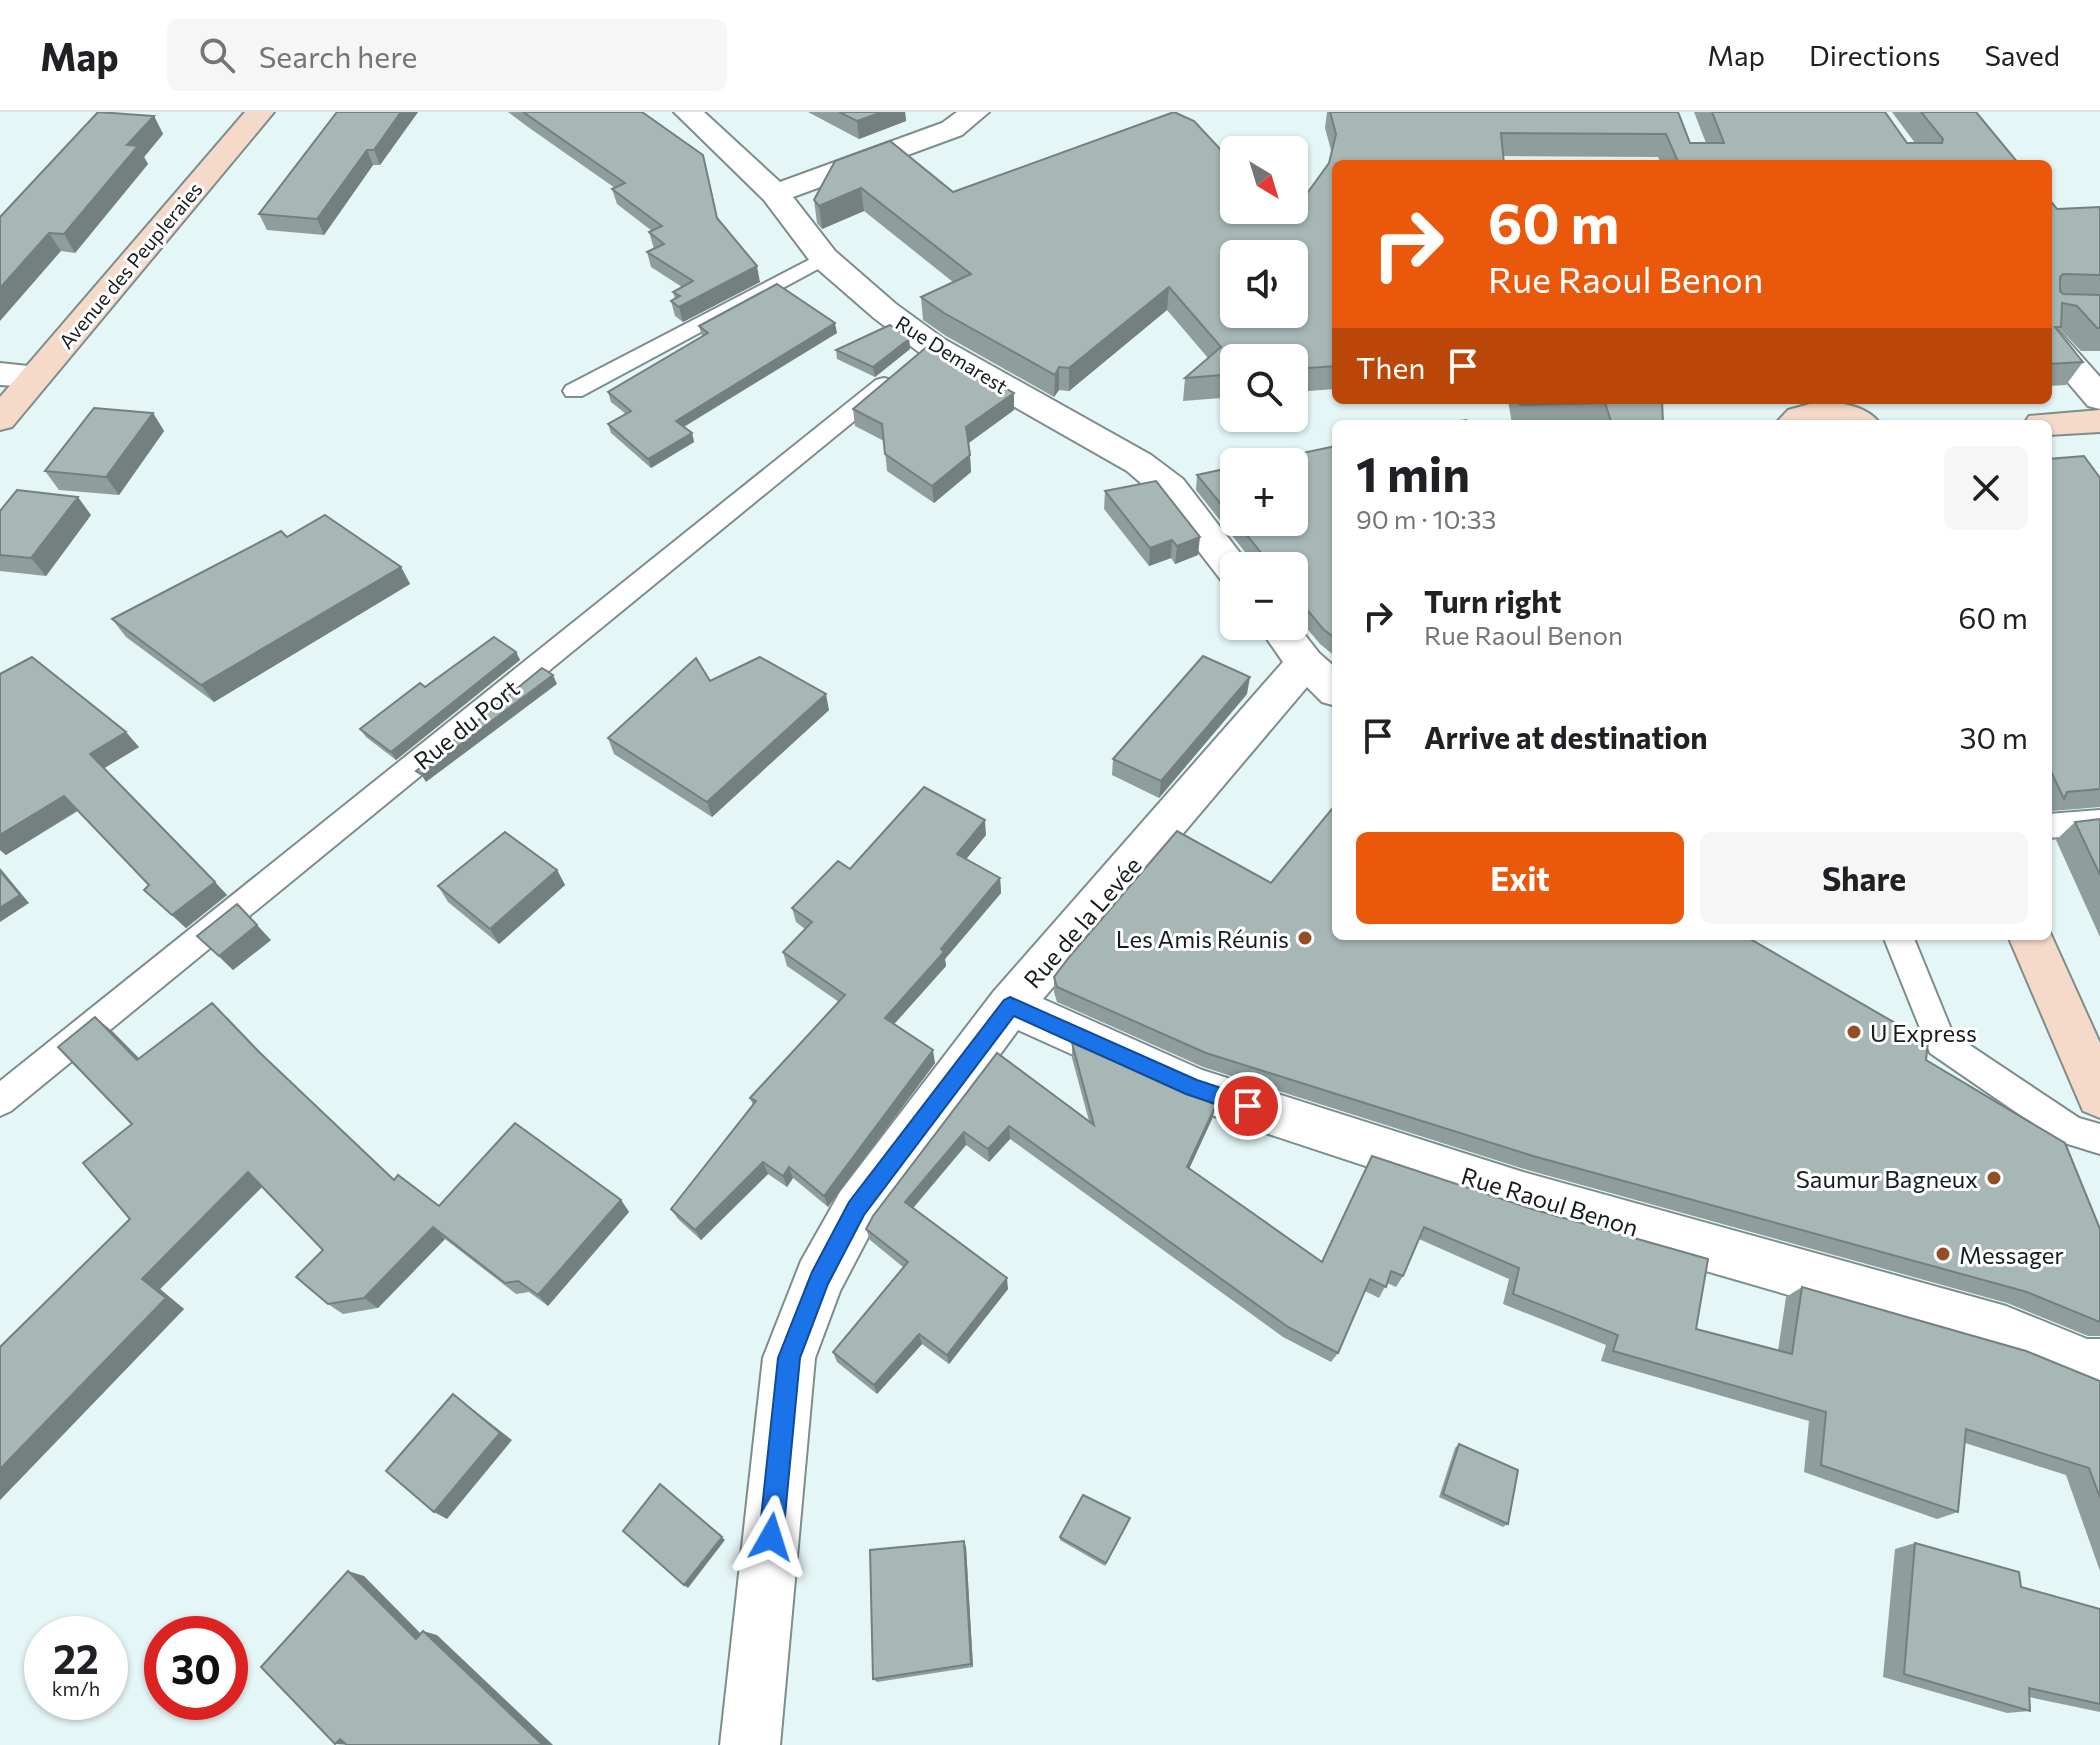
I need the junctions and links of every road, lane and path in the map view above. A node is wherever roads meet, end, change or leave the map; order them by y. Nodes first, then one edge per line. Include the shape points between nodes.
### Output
1 (260, 112) edge
2 (688, 112) edge
3 (975, 112) edge
4 (775, 194) junction
5 (824, 258) junction
6 (2052, 343) edge
7 (932, 346) junction
8 (0, 374) edge
9 (35, 376) junction
10 (574, 391) dead end
11 (2100, 398) edge
12 (1804, 412) edge
13 (0, 419) edge
14 (1854, 420) edge
15 (2100, 421) edge
16 (2052, 423) edge
17 (1220, 553) edge
18 (1289, 640) edge
19 (1321, 677) edge
20 (2100, 822) edge
21 (2052, 826) edge
22 (1900, 940) edge
23 (2032, 940) edge
24 (1010, 1005) junction
25 (2100, 1096) edge
26 (0, 1101) edge
27 (2100, 1139) edge
28 (2100, 1365) edge
29 (750, 1745) edge

1 - 9 street, Avenue des Peupleraies
2 - 4 street, Rue Demarest
3 - 4 street via 952,129
4 - 5 street, Rue Demarest
5 - 7 street, Rue Demarest
5 - 10 lane
6 - 11 street
7 - 17 street, Rue Demarest via 1139,463 1170,488
7 - 26 lane, Rue du Port
8 - 9 street
9 - 13 street, Avenue des Peupleraies
12 - 14 street
15 - 16 street
18 - 19 street
19 - 24 street, Rue de la Levée
20 - 21 lane
22 - 27 lane via 1941,1043 2070,1130
23 - 25 street
24 - 28 street, Rue Raoul Benon via 1193,1088 1523,1195 2006,1332 2087,1365
24 - 29 street, Rue de la Levée via 857,1209 819,1279 789,1358

